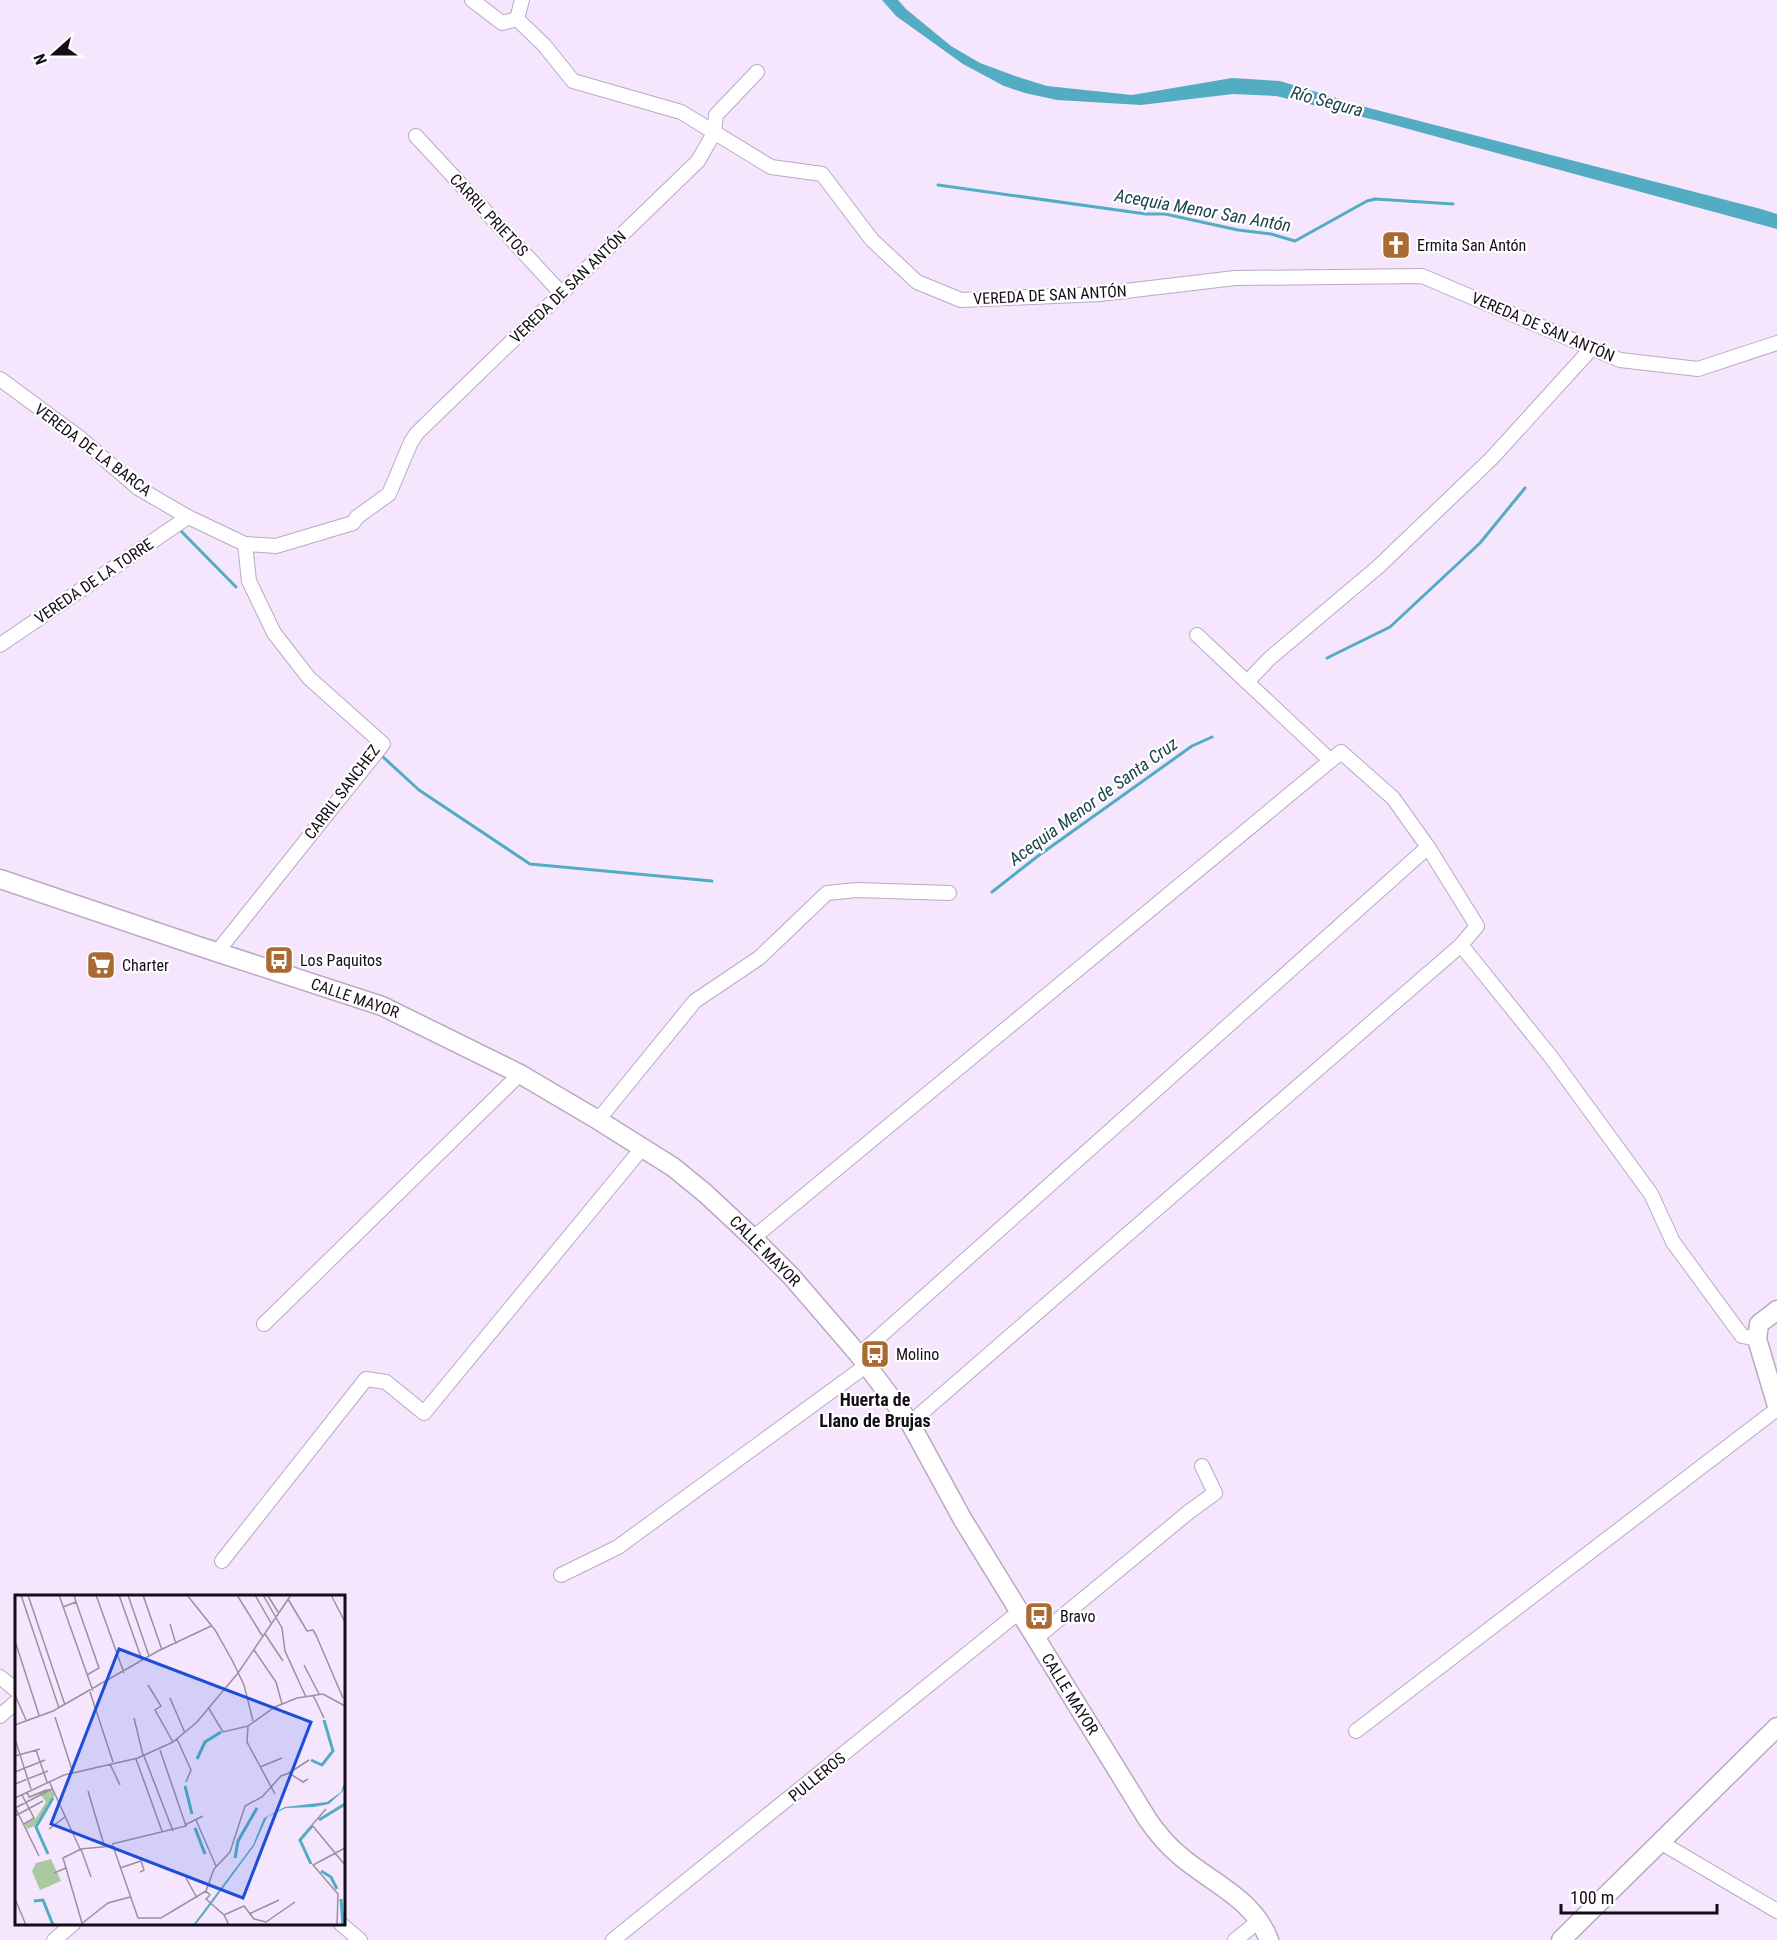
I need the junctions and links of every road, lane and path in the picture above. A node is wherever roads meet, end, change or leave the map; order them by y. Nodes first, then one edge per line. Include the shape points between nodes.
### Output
1 (472, 0) edge
2 (522, 0) edge
3 (517, 20) junction
4 (757, 72) dead end
5 (714, 133) junction
6 (416, 136) dead end
7 (561, 293) junction
8 (1777, 343) edge
9 (1592, 348) junction
10 (0, 379) edge
11 (188, 517) junction
12 (245, 544) junction
13 (1197, 635) dead end
14 (0, 645) edge
15 (1247, 682) junction
16 (1330, 760) junction
17 (1428, 847) junction
18 (0, 879) edge
19 (949, 893) dead end
20 (1461, 945) junction
21 (217, 952) junction
22 (520, 1074) junction
23 (598, 1120) junction
24 (643, 1147) junction
25 (753, 1238) junction
26 (1777, 1310) edge
27 (264, 1324) dead end
28 (1757, 1339) junction
29 (863, 1360) junction
30 (1777, 1408) edge
31 (910, 1423) junction
32 (1202, 1466) dead end
33 (222, 1561) dead end
34 (561, 1575) dead end
35 (1019, 1612) junction
36 (1035, 1639) junction
37 (0, 1677) edge
38 (15, 1689) edge
39 (15, 1703) edge
40 (0, 1716) edge
41 (1777, 1727) edge
42 (1356, 1731) dead end
43 (1660, 1842) junction
44 (1777, 1911) edge
45 (1259, 1921) junction
46 (71, 1925) edge
47 (343, 1925) edge
48 (54, 1940) edge
49 (360, 1940) edge
50 (613, 1940) edge
51 (1235, 1940) edge
52 (1269, 1940) edge
53 (1561, 1940) edge

1 - 3 street via 502,23
2 - 3 street
3 - 5 street via 573,81 681,111
4 - 5 street via 716,115
5 - 7 street, VEREDA DE SAN ANTÓN via 698,161
5 - 9 street, VEREDA DE SAN ANTÓN via 771,167 822,174 872,240 917,282 961,300 1100,294 1234,279 1422,276
6 - 7 street, CARRIL PRIETOS
7 - 12 street, VEREDA DE SAN ANTÓN via 417,433 389,494 353,523 276,546
8 - 9 street, VEREDA DE SAN ANTÓN via 1698,369 1620,360
9 - 15 street via 1491,459 1378,567
10 - 11 street, VEREDA DE LA BARCA via 80,438 138,488
11 - 12 street, VEREDA DE SAN ANTÓN
11 - 14 street, VEREDA DE LA TORRE
12 - 21 street, CARRIL SANCHEZ via 249,581 274,633 309,678 383,744
13 - 15 street
15 - 16 street
16 - 17 street via 1341,752 1393,798
16 - 25 street
17 - 20 street via 1477,926
17 - 29 street
18 - 21 main road, CALLE MAYOR
19 - 23 street via 827,892 759,958 695,1001
20 - 28 street via 1551,1057 1651,1194 1673,1242 1742,1336
20 - 31 street
21 - 22 main road, CALLE MAYOR via 382,1006
22 - 23 main road, CALLE MAYOR
22 - 27 street
23 - 24 main road, CALLE MAYOR
24 - 25 main road, CALLE MAYOR via 697,1187
24 - 33 street via 424,1413 386,1383 366,1379
25 - 29 main road, CALLE MAYOR via 796,1281
26 - 28 main road via 1760,1324
28 - 30 main road
29 - 31 main road, CALLE MAYOR
29 - 34 street via 618,1547
30 - 42 street
31 - 35 main road, CALLE MAYOR
32 - 36 street via 1215,1493
35 - 36 main road, CALLE MAYOR
35 - 50 street, PULLEROS
36 - 45 main road, CALLE MAYOR via 1156,1831 1179,1856 1244,1903
37 - 38 street
39 - 40 street
41 - 43 main road
43 - 44 street
43 - 53 main road
45 - 51 street
45 - 52 main road, CALLE MAYOR
46 - 48 street
47 - 49 street

